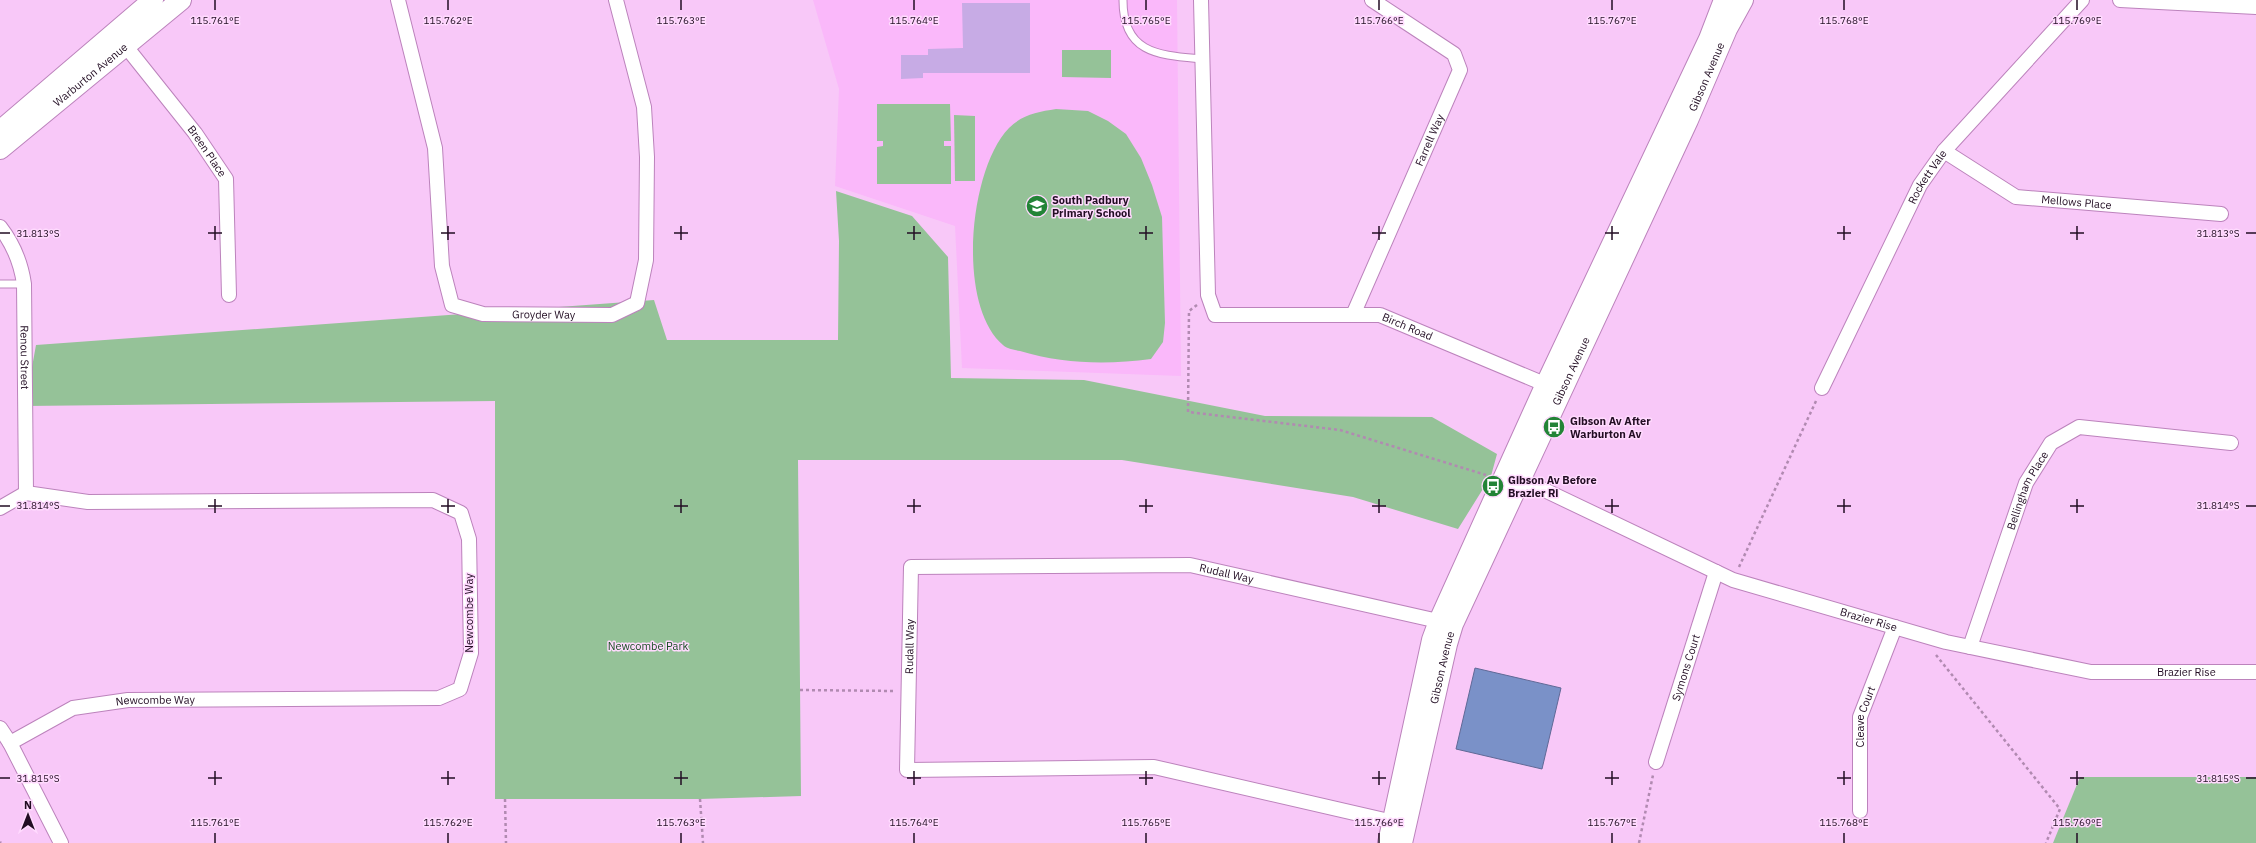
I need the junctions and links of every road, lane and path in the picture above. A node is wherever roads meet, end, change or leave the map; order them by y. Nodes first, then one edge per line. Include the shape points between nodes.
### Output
1 (153, 0) edge
2 (181, 0) edge
3 (398, 0) edge
4 (616, 0) edge
5 (1122, 0) edge
6 (1201, 0) edge
7 (1372, 0) edge
8 (1724, 0) edge
9 (1742, 0) edge
10 (1749, 0) edge
11 (2082, 0) edge
12 (2120, 0) edge
13 (2256, 8) edge
14 (120, 39) junction
15 (1202, 59) junction
16 (0, 131) edge
17 (0, 150) edge
18 (1944, 151) junction
19 (2222, 214) dead end
20 (0, 228) edge
21 (0, 284) edge
22 (24, 284) junction
23 (229, 295) dead end
24 (1208, 295) junction
25 (1353, 315) junction
26 (1554, 388) junction
27 (1822, 388) joint
28 (2231, 443) dead end
29 (1506, 476) junction
30 (26, 493) junction
31 (0, 508) edge
32 (1716, 572) junction
33 (1733, 580) junction
34 (1446, 622) junction
35 (1896, 627) junction
36 (1970, 647) junction
37 (1935, 654) dead end
38 (2255, 672) edge
39 (800, 690) dead end
40 (908, 691) junction
41 (0, 728) edge
42 (10, 743) junction
43 (1656, 762) joint
44 (505, 799) dead end
45 (700, 799) dead end
46 (1860, 811) dead end
47 (1400, 830) edge
48 (61, 843) edge
49 (506, 843) edge
50 (703, 843) edge
51 (1388, 843) edge
52 (1639, 843) edge
53 (2046, 843) edge

1 - 14 main road, Warburton Avenue
2 - 14 main road, Warburton Avenue
3 - 4 street, Groyder Way via 435,148 442,266 452,305 483,314 605,315 612,315 637,303 646,260 647,157 644,107
5 - 15 lane via 1127,28 1139,44 1156,54
6 - 15 street
7 - 25 street, Farrell Way via 1454,54 1460,70
8 - 26 main road, Gibson Avenue
9 - 10 main road
9 - 26 main road, Gibson Avenue via 1688,120
11 - 18 street, Rockett Vale
12 - 13 street
14 - 16 main road, Warburton Avenue
14 - 17 main road, Warburton Avenue
14 - 23 street, Breen Place via 196,133 226,179
15 - 24 street
18 - 19 street, Mellows Place via 2016,197
18 - 27 street, Rockett Vale via 1920,185
20 - 22 street, Renou Street via 8,237 21,263
21 - 22 lane
22 - 30 street, Renou Street
24 - 25 street, Birch Road via 1215,315
24 - 29 path via 1189,311 1188,412 1340,430
25 - 26 street, Birch Road via 1380,315
26 - 29 main road, Gibson Avenue
27 - 33 path
28 - 36 street, Bellingham Place via 2079,427 2051,443 2026,483
29 - 32 street, Brazier Rise
29 - 34 main road, Gibson Avenue
30 - 31 street
30 - 42 street, Newcombe Way via 88,502 433,500 460,513 469,539 471,652 460,689 439,698 128,700 73,708
32 - 33 street, Brazier Rise
32 - 43 street, Symons Court
33 - 35 street, Brazier Rise
34 - 40 street, Rudall Way via 1190,565 911,567
34 - 47 main road, Gibson Avenue via 1447,644
35 - 36 street, Brazier Rise
35 - 46 street, Cleave Court via 1860,717
36 - 38 street, Brazier Rise via 2091,672
37 - 53 path via 2060,810
39 - 40 path
40 - 47 street, Rudall Way via 907,770 1154,768
41 - 42 street
42 - 48 street
43 - 52 path
44 - 49 path
45 - 50 path
47 - 51 main road, Gibson Avenue

